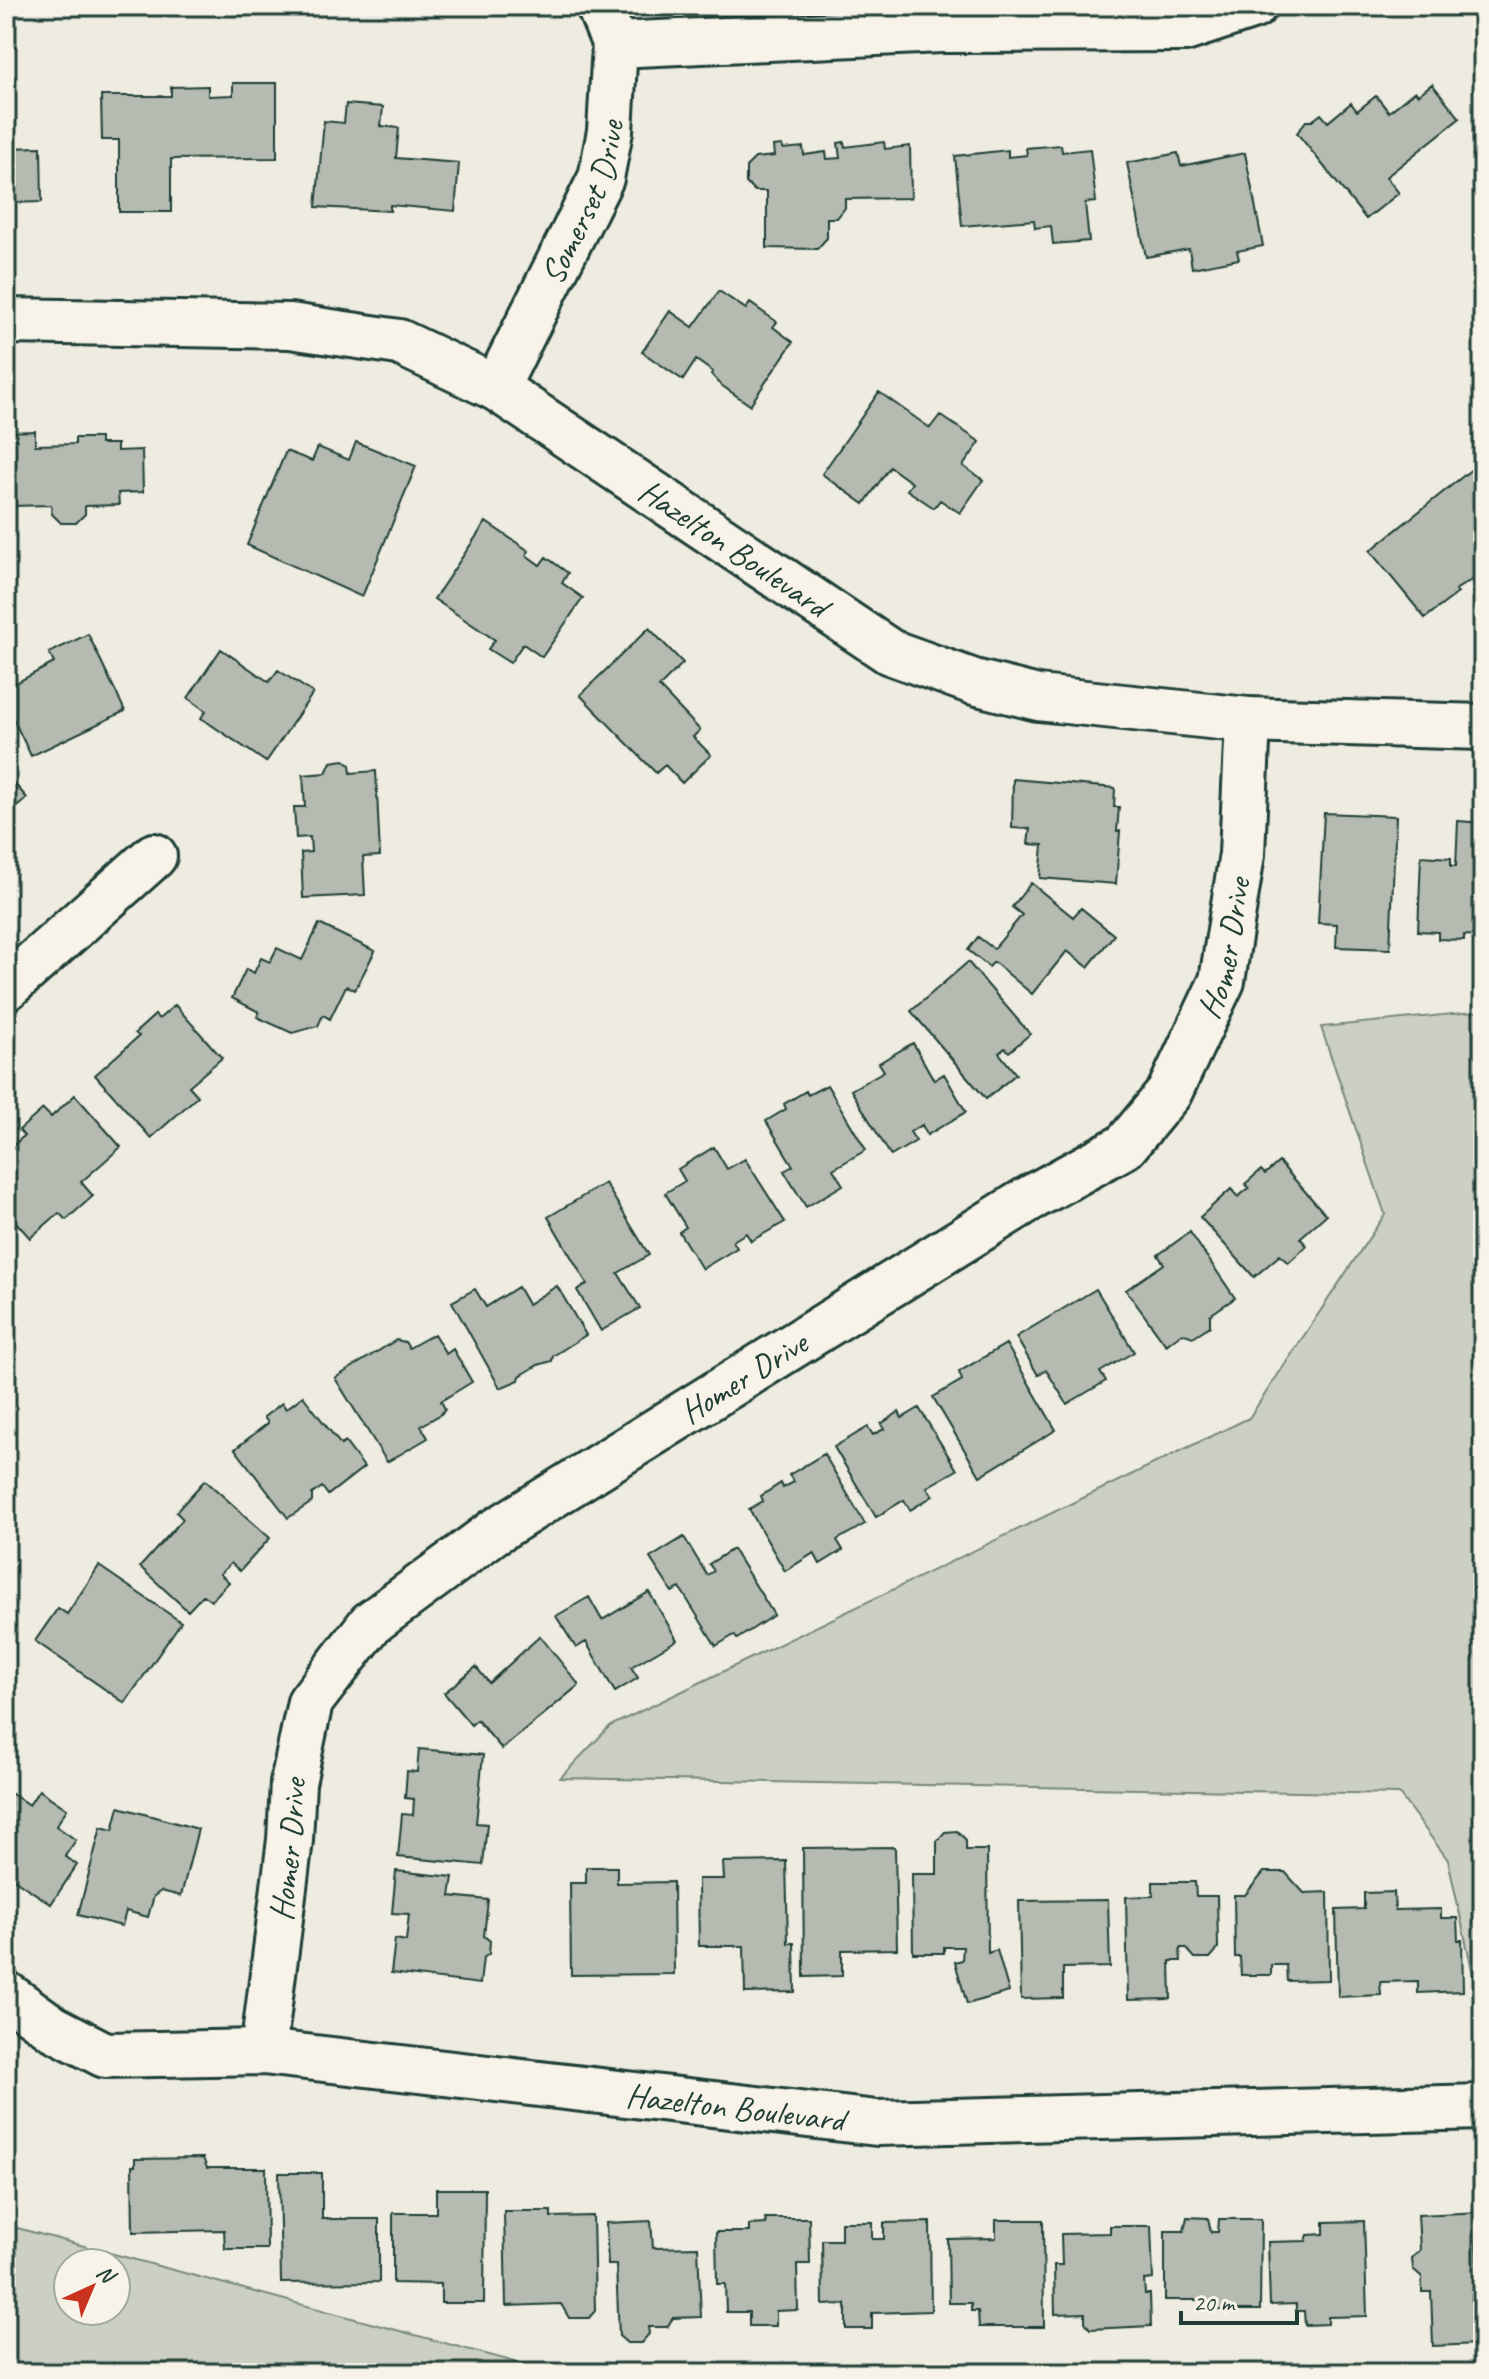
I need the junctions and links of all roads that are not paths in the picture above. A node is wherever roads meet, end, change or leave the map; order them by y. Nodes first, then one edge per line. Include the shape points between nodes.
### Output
1 (1254, 6) edge
2 (607, 26) edge
3 (6, 321) edge
4 (496, 388) junction
5 (1248, 720) junction
6 (1483, 727) edge
7 (154, 856) dead end
8 (6, 988) edge
9 (6, 1994) edge
10 (263, 2052) junction
11 (1483, 2107) edge

1 - 2 street via 1185,29
2 - 4 street, Somerset Drive via 610,131 601,178
3 - 4 street, Hazelton Boulevard via 290,326 399,342
4 - 5 street, Hazelton Boulevard via 890,652 1038,698
5 - 6 street, Hazelton Boulevard
5 - 10 street, Homer Drive via 1242,854 1222,981 1169,1093 1125,1146 1027,1200 494,1532 371,1623 310,1702 293,1783
7 - 8 street
9 - 10 street, Hazelton Boulevard via 53,2028 105,2055
10 - 11 street, Hazelton Boulevard via 877,2123

